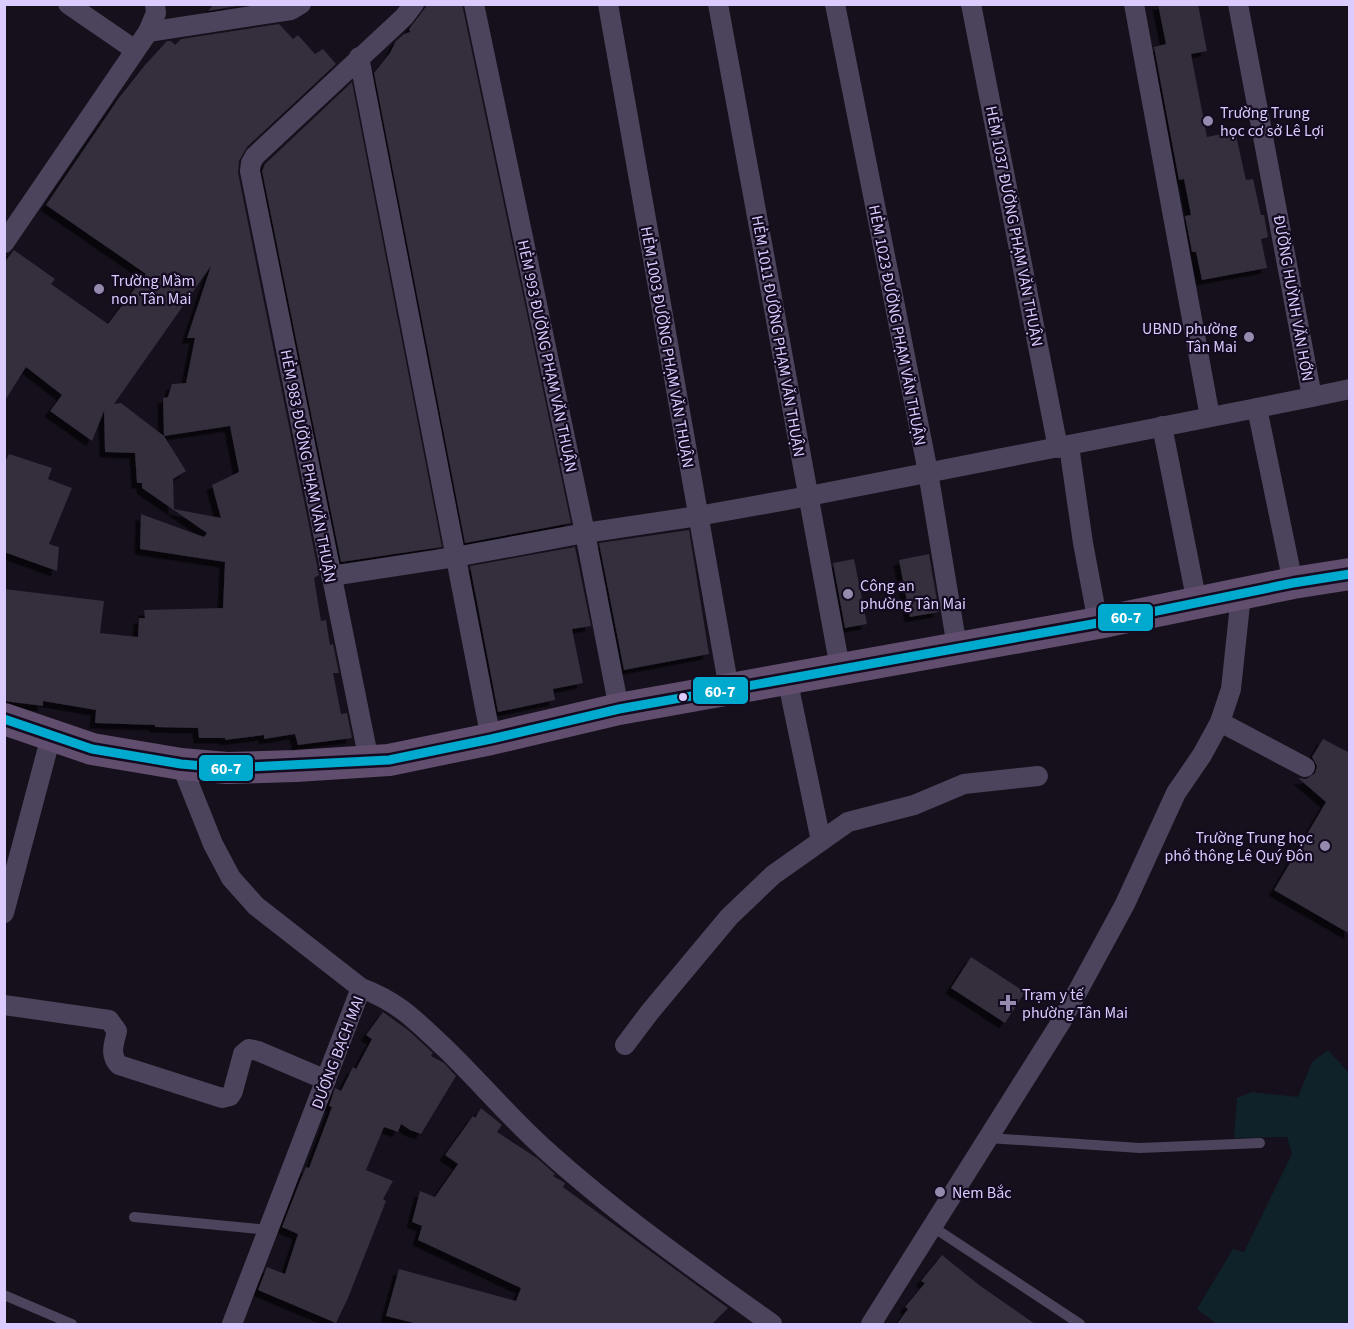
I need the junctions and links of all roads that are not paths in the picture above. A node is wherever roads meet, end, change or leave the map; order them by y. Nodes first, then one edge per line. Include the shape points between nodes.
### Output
1 (68, 4) edge
2 (155, 4) edge
3 (301, 4) edge
4 (414, 4) edge
5 (474, 4) edge
6 (608, 4) edge
7 (718, 4) edge
8 (835, 4) edge
9 (971, 4) edge
10 (1134, 4) edge
11 (1238, 4) edge
12 (148, 32) junction
13 (135, 50) junction
14 (359, 57) junction
15 (4, 243) edge
16 (1350, 389) edge
17 (1312, 397) junction
18 (1257, 408) junction
19 (1210, 417) junction
20 (1162, 426) junction
21 (1064, 447) junction
22 (928, 472) junction
23 (809, 496) junction
24 (698, 516) junction
25 (585, 533) junction
26 (455, 557) junction
27 (1350, 574) edge
28 (332, 576) junction
29 (1293, 583) junction
30 (1241, 595) junction
31 (1197, 603) junction
32 (1098, 623) junction
33 (957, 647) junction
34 (840, 668) junction
35 (786, 678) junction
36 (729, 689) junction
37 (620, 709) junction
38 (4, 719) edge
39 (1220, 722) junction
40 (51, 736) junction
41 (491, 739) junction
42 (369, 761) junction
43 (181, 764) junction
44 (1305, 766) dead end
45 (1038, 776) dead end
46 (821, 841) junction
47 (4, 913) edge
48 (361, 988) junction
49 (4, 1005) edge
50 (625, 1045) dead end
51 (326, 1080) junction
52 (988, 1138) junction
53 (1260, 1143) dead end
54 (134, 1217) dead end
55 (933, 1227) junction
56 (269, 1230) junction
57 (4, 1295) edge
58 (72, 1324) edge
59 (232, 1324) edge
60 (772, 1324) edge
61 (871, 1324) edge
62 (1080, 1324) edge

1 - 13 street
2 - 12 street via 156,13
3 - 12 street via 291,10
4 - 14 street
5 - 25 street, HẺM 993 ĐƯỜNG PHẠM VĂN THUẬN
6 - 24 street, HẺM 1003 ĐƯỜNG PHẠM VĂN THUẬN
7 - 23 street, HẺM 1011 ĐƯỜNG PHẠM VĂN THUẬN
8 - 22 street, HẺM 1023 ĐƯỜNG PHẠM VĂN THUẬN
9 - 21 street, HẺM 1037 ĐƯỜNG PHẠM VĂN THUẬN
10 - 19 street
11 - 17 street, ĐƯỜNG HUỲNH VĂN HỚN
12 - 13 street
13 - 15 street
14 - 26 street
14 - 28 street, HẺM 983 ĐƯỜNG PHẠM VĂN THUẬN via 255,156 250,171
16 - 17 street
17 - 18 street, ĐƯỜNG HUỲNH VĂN HỚN
18 - 19 street, ĐƯỜNG HUỲNH VĂN HỚN
18 - 29 street
19 - 20 street, ĐƯỜNG HUỲNH VĂN HỚN
20 - 21 street, ĐƯỜNG HUỲNH VĂN HỚN
20 - 31 street
21 - 22 street, ĐƯỜNG HUỲNH VĂN HỚN
21 - 32 street, HẺM 1037 ĐƯỜNG PHẠM VĂN THUẬN
22 - 23 street, ĐƯỜNG HUỲNH VĂN HỚN
22 - 33 street, HẺM 1023 ĐƯỜNG PHẠM VĂN THUẬN
23 - 24 street, ĐƯỜNG HUỲNH VĂN HỚN
23 - 34 street, HẺM 1011 ĐƯỜNG PHẠM VĂN THUẬN
24 - 25 street, ĐƯỜNG HUỲNH VĂN HỚN
24 - 36 street, HẺM 1003 ĐƯỜNG PHẠM VĂN THUẬN
25 - 26 street, ĐƯỜNG HUỲNH VĂN HỚN
25 - 37 street, HẺM 993 ĐƯỜNG PHẠM VĂN THUẬN
26 - 28 street, ĐƯỜNG HUỲNH VĂN HỚN
26 - 41 street
27 - 29 main road
28 - 42 street, HẺM 983 ĐƯỜNG PHẠM VĂN THUẬN
29 - 30 main road
30 - 31 main road
30 - 39 street via 1231,689
31 - 32 main road
32 - 33 main road
33 - 34 main road
34 - 35 main road
35 - 36 main road
35 - 46 street
36 - 37 main road
37 - 41 main road
38 - 40 main road
39 - 44 street
39 - 52 street via 1176,793 1125,904 1061,1022
40 - 43 main road via 92,749
40 - 47 street
41 - 42 main road
42 - 43 main road via 227,768
43 - 48 street, DƯƠNG BẠCH MAI via 231,878 256,906
45 - 46 street via 964,784 914,805 848,822
46 - 50 street via 773,875 729,917
48 - 51 street, DƯƠNG BẠCH MAI
48 - 60 street via 383,996 407,1012 555,1158 619,1213
49 - 51 street via 109,1020 117,1031 112,1053 119,1065 222,1098 233,1091 243,1054 249,1049
51 - 56 street, DƯƠNG BẠCH MAI
52 - 53 lane via 1140,1148
52 - 55 street
54 - 56 lane
55 - 61 street
55 - 62 lane
56 - 59 street, DƯƠNG BẠCH MAI
57 - 58 lane

